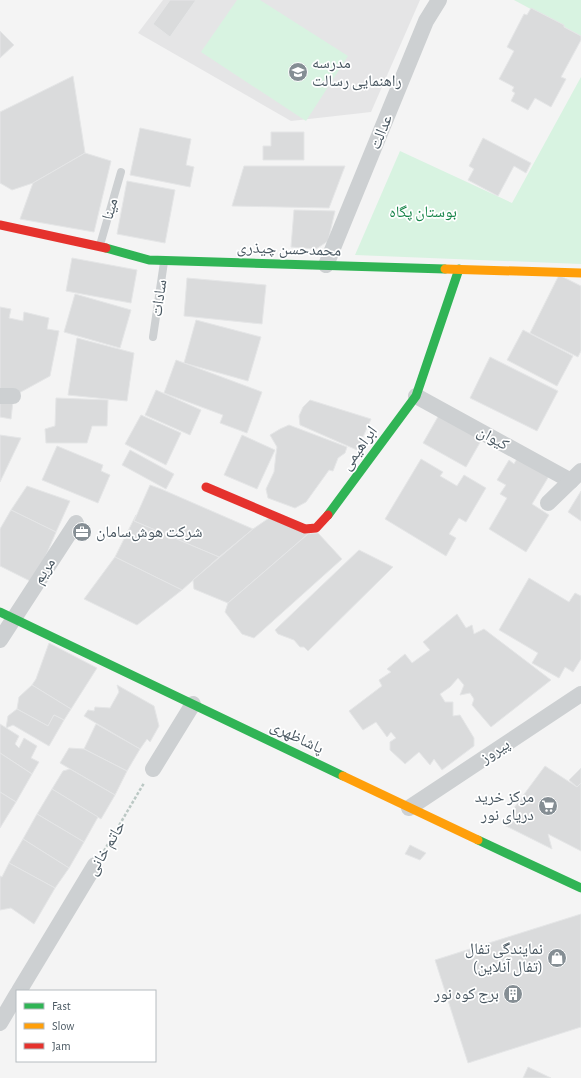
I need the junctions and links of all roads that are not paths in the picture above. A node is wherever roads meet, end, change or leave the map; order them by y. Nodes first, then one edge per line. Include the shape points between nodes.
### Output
1 (439, 0) edge
2 (121, 172) dead end
3 (0, 225) edge
4 (99, 246) junction
5 (164, 260) junction
6 (326, 265) junction
7 (459, 270) junction
8 (581, 273) edge
9 (153, 337) dead end
10 (416, 396) junction
11 (576, 476) edge
12 (206, 487) dead end
13 (548, 503) dead end
14 (76, 523) dead end
15 (6, 615) edge
16 (0, 640) edge
17 (581, 694) edge
18 (192, 704) junction
19 (153, 769) road end
20 (409, 808) junction
21 (95, 865) road end
22 (581, 888) edge
23 (20, 990) edge
24 (16, 996) edge
25 (0, 1022) edge

1 - 6 street, عدالت via 426,21
2 - 4 lane, مینا
3 - 4 street, محمدحسن چیذری
4 - 5 street, محمدحسن چیذری via 149,260
5 - 6 street, محمدحسن چیذری
5 - 9 lane, سادات
6 - 7 street, محمدحسن چیذری
7 - 8 street, محمدحسن چیذری
7 - 10 street, ابراهیمی
10 - 11 street, کیوان
10 - 12 street, ابراهیمی via 316,528 305,529
11 - 13 street, کیوان
14 - 15 street, مریم
15 - 16 street, مریم
15 - 18 street, پاشاظهری
17 - 20 street, پیروز
18 - 19 street
18 - 20 street, پاشاظهری
20 - 22 street, پاشاظهری
21 - 23 street, حاتم خانی
24 - 25 street

